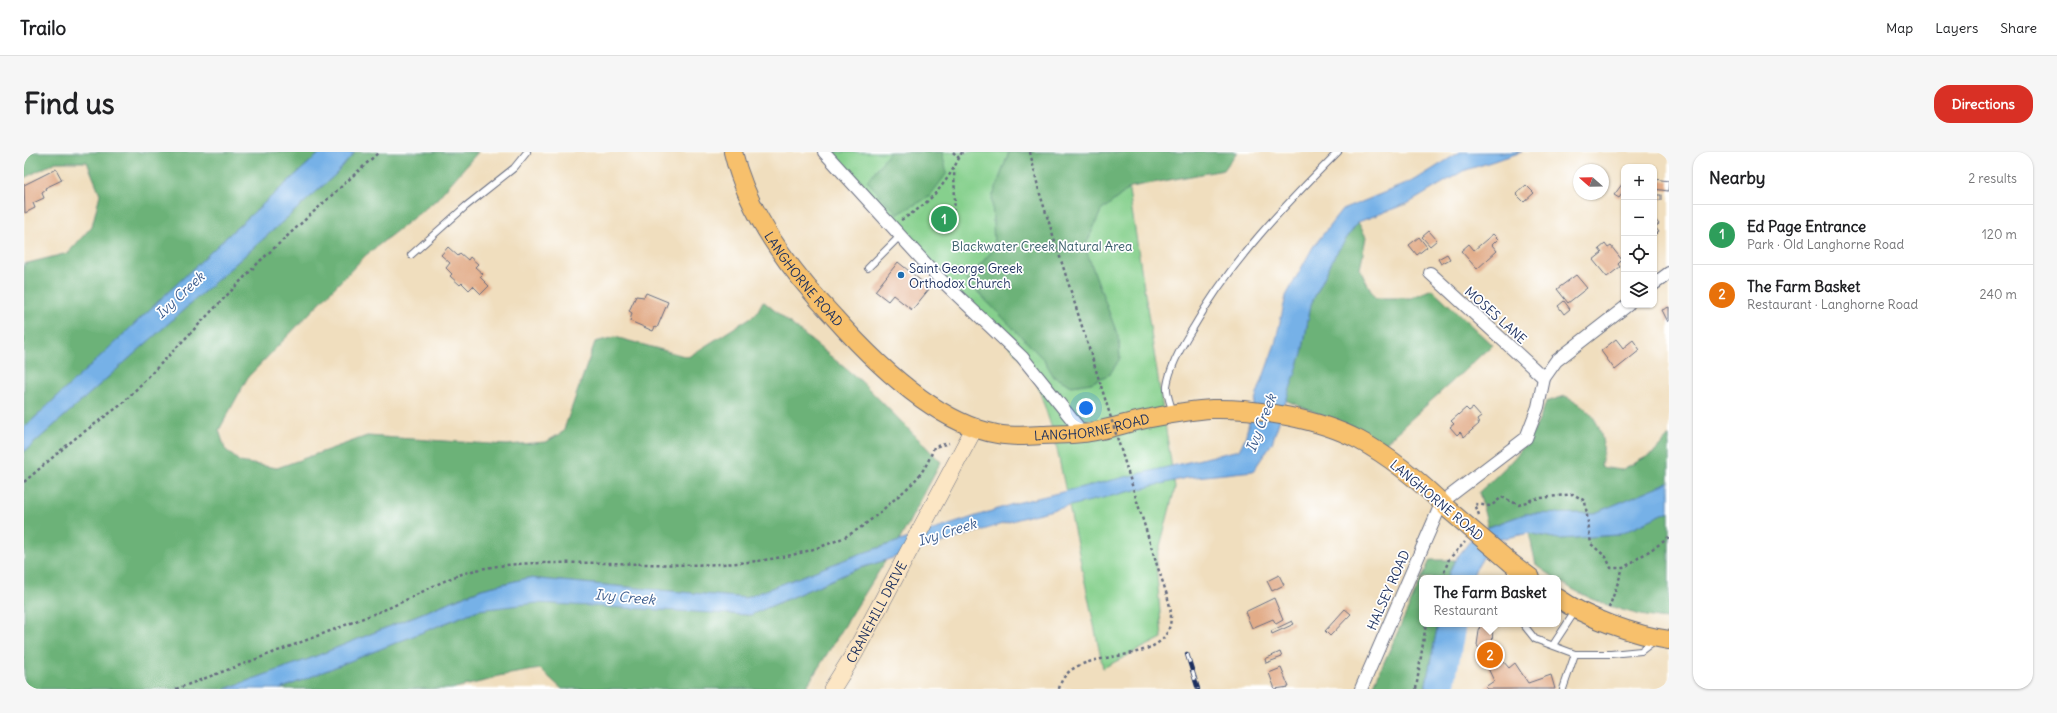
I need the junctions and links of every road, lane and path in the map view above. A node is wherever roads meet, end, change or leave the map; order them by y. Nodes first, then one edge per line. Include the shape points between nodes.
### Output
1 (379, 152) edge
2 (527, 152) edge
3 (733, 152) edge
4 (824, 152) edge
5 (953, 152) edge
6 (962, 152) edge
7 (1030, 152) edge
8 (1338, 152) edge
9 (959, 158) junction
10 (954, 168) junction
11 (953, 212) dead end
12 (897, 231) junction
13 (411, 255) dead end
14 (868, 268) dead end
15 (1430, 273) dead end
16 (1669, 273) edge
17 (1657, 282) edge
18 (1624, 308) edge
19 (1544, 378) junction
20 (1173, 414) junction
21 (975, 427) junction
22 (1083, 433) junction
23 (950, 443) dead end
24 (24, 482) edge
25 (1446, 506) junction
26 (1477, 522) dead end
27 (1468, 537) dead end
28 (1669, 538) edge
29 (1623, 568) junction
30 (1511, 570) edge
31 (1443, 575) edge
32 (1524, 575) edge
33 (1561, 600) edge
34 (1577, 608) junction
35 (1604, 621) junction
36 (1426, 627) edge
37 (1525, 627) edge
38 (1663, 639) edge
39 (1553, 646) junction
40 (1575, 654) junction
41 (176, 689) edge
42 (832, 689) edge
43 (1059, 689) edge
44 (1361, 689) edge
45 (1416, 689) edge
46 (1563, 689) edge

1 - 24 path via 260,261 122,404 73,440
2 - 13 lane via 514,168
3 - 21 main road, LANGHORNE ROAD via 750,198 770,235 811,293 847,332 911,392 957,420
4 - 12 street
5 - 9 path
6 - 9 path
7 - 43 path, bridge via 1039,191 1172,613 1170,627 1154,647 1088,662 1070,671
8 - 20 lane via 1280,211 1206,304 1179,351 1167,387
9 - 10 path
10 - 11 path
10 - 12 path via 928,203
12 - 14 lane
12 - 22 street via 938,277 1022,357
15 - 19 street, MOSES LANE
16 - 17 street
18 - 19 street via 1556,361
19 - 25 street via 1538,407 1526,438
20 - 22 main road, LANGHORNE ROAD
20 - 25 main road, LANGHORNE ROAD via 1212,409 1248,411 1300,420 1330,429 1359,440 1400,466
21 - 22 main road, LANGHORNE ROAD via 996,434 1016,436
21 - 42 main road, CRANEHILL DRIVE via 854,654
23 - 41 path via 934,447 920,476 878,515 840,540 778,559 719,565 575,562 512,564 464,574 308,641
25 - 30 main road, LANGHORNE ROAD, bridge
25 - 44 street, HALSEY ROAD
26 - 29 path via 1479,517 1475,504 1491,506 1502,497 1519,505 1533,499 1573,494 1585,501 1591,544 1606,557 1611,568
27 - 31 path via 1449,559
28 - 29 path
29 - 35 path
30 - 32 main road, LANGHORNE ROAD
33 - 34 main road
34 - 35 main road
34 - 39 lane
35 - 38 main road via 1632,632
36 - 45 path
37 - 39 lane via 1535,639
38 - 40 lane via 1641,652
39 - 40 lane
40 - 46 lane

